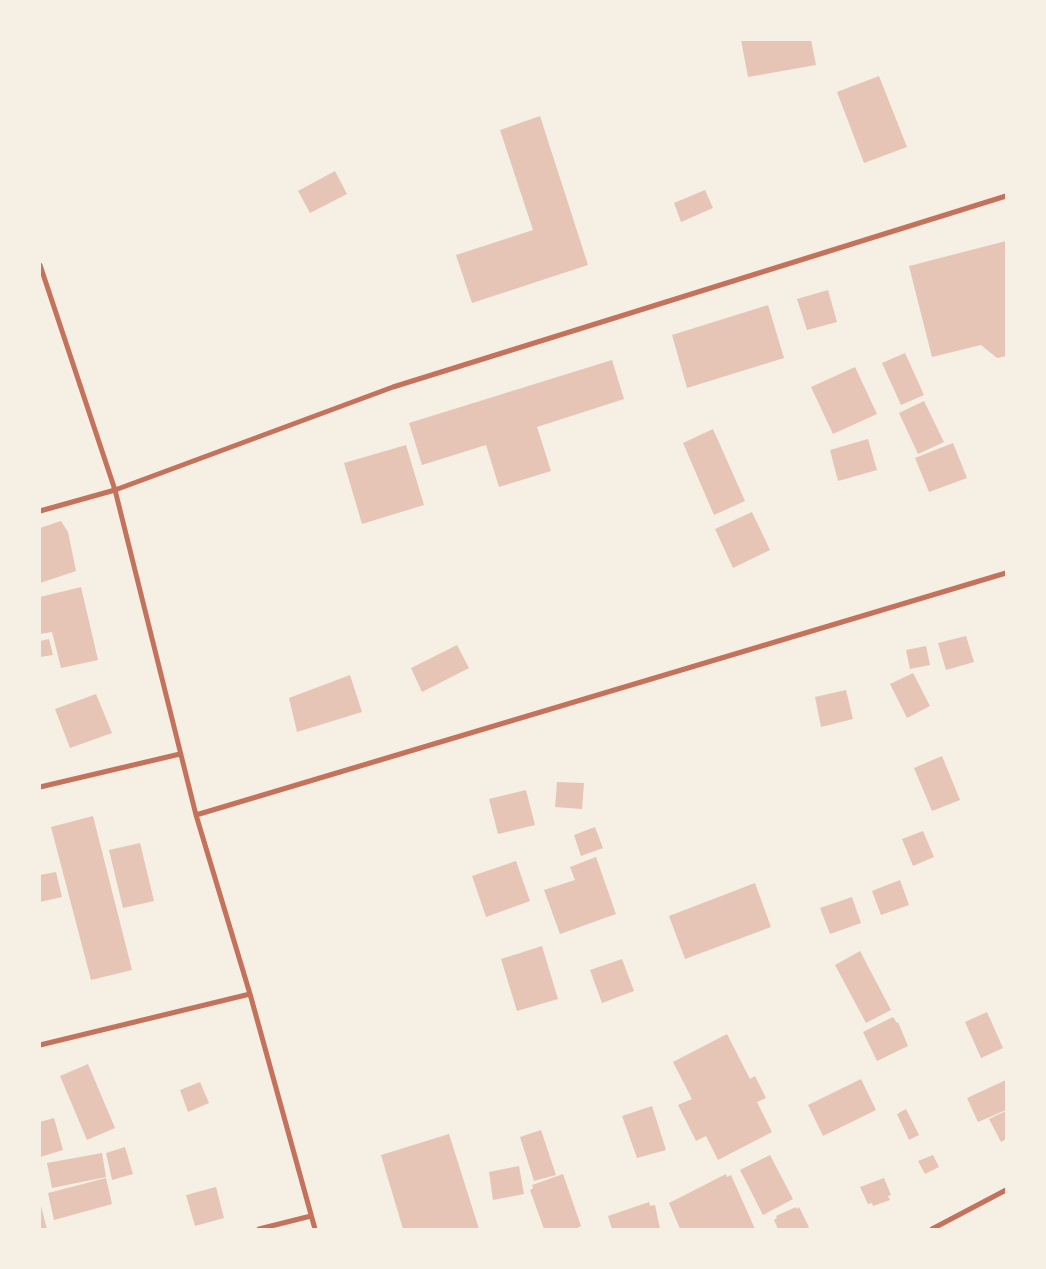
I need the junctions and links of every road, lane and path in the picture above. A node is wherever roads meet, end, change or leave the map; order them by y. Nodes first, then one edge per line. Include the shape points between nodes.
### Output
1 (1006, 196) edge
2 (40, 265) edge
3 (115, 490) junction
4 (40, 511) edge
5 (1006, 574) edge
6 (180, 754) junction
7 (40, 787) edge
8 (196, 815) junction
9 (250, 994) junction
10 (40, 1045) edge
11 (1006, 1190) edge
12 (311, 1216) junction
13 (259, 1229) edge
14 (315, 1229) edge
15 (932, 1229) edge

1 - 3 street via 393,387
2 - 3 street
3 - 4 street
3 - 6 street
5 - 8 street
6 - 7 street
6 - 8 street
8 - 9 street
9 - 10 street
9 - 12 street
11 - 15 street
12 - 13 street
12 - 14 street

